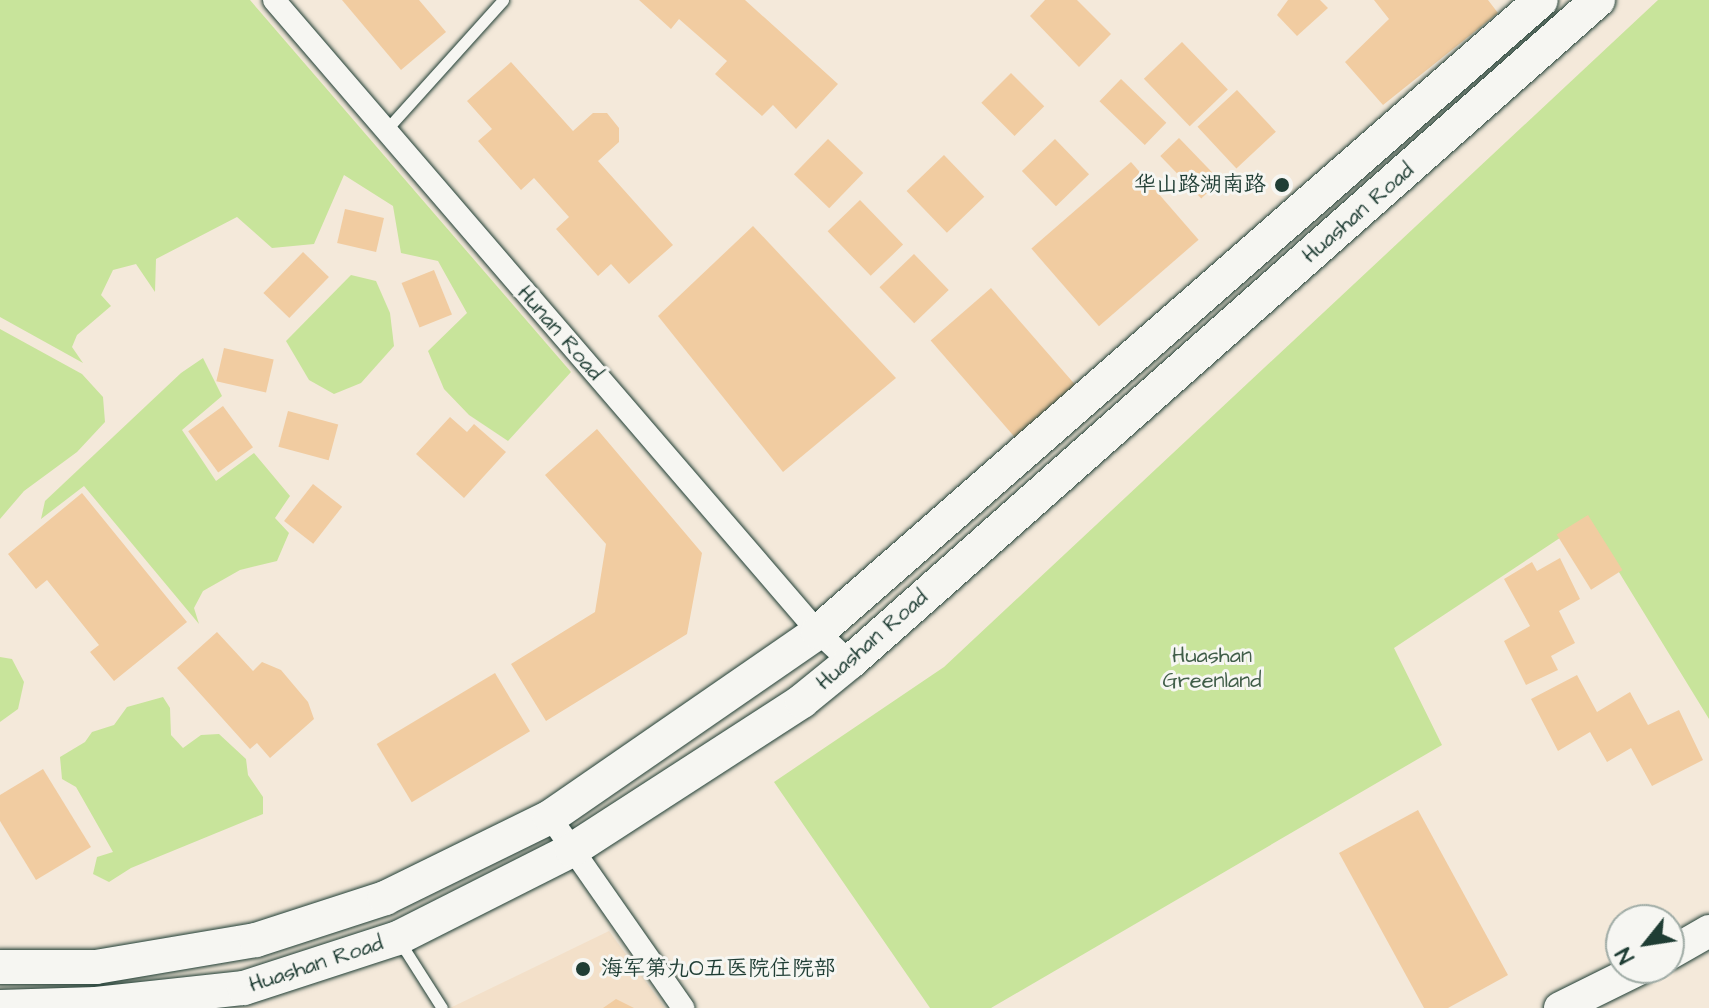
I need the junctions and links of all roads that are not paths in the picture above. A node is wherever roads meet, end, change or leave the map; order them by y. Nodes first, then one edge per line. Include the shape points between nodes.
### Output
1 (274, 0) edge
2 (503, 0) edge
3 (1541, 0) edge
4 (1598, 0) edge
5 (386, 130) junction
6 (818, 632) junction
7 (850, 662) junction
8 (550, 817) junction
9 (572, 850) junction
10 (1709, 931) edge
11 (398, 938) junction
12 (1685, 945) edge
13 (0, 967) edge
14 (1609, 984) edge
15 (0, 1007) edge
16 (442, 1008) edge
17 (683, 1008) edge
18 (1560, 1008) edge

1 - 5 street, Hunan Road
2 - 5 lane
3 - 6 main road, Huashan Road
4 - 7 main road, Huashan Road
5 - 6 street, Hunan Road
6 - 7 street, Hunan Road
6 - 8 main road, Huashan Road
7 - 9 main road, Huashan Road via 802,701
8 - 9 street
8 - 13 main road, Huashan Road via 385,898 256,940 96,967
9 - 11 main road, Huashan Road
9 - 17 street
10 - 12 street
11 - 15 main road, Huashan Road via 244,988 96,1004
11 - 16 lane
14 - 18 street

